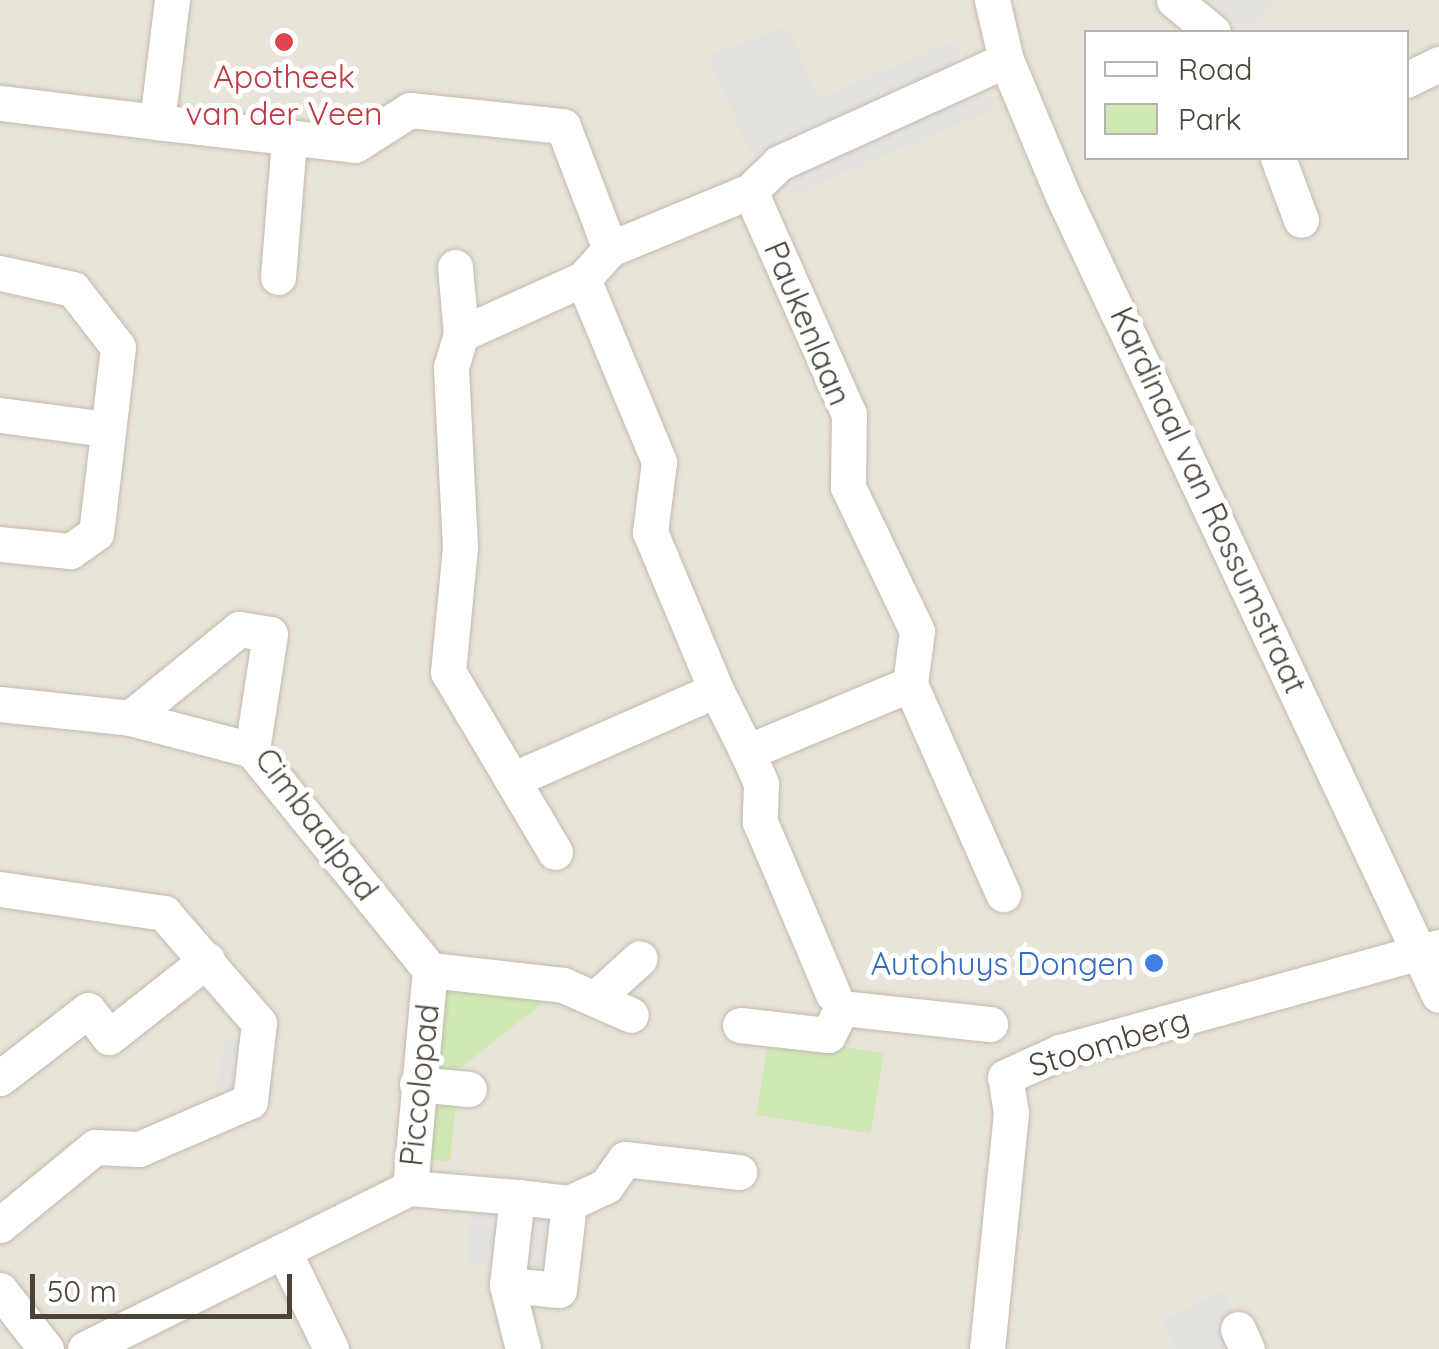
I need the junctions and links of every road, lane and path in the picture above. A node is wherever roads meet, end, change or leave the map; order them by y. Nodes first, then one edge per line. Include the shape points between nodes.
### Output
1 (172, 0) edge
2 (992, 0) edge
3 (1174, 0) edge
4 (1211, 30) edge
5 (1006, 60) junction
6 (1439, 64) edge
7 (1409, 79) edge
8 (0, 102) edge
9 (157, 122) junction
10 (289, 139) junction
11 (1279, 160) edge
12 (750, 191) junction
13 (1301, 220) dead end
14 (610, 248) junction
15 (454, 267) dead end
16 (0, 273) edge
17 (278, 277) dead end
18 (583, 280) junction
19 (460, 334) junction
20 (0, 414) edge
21 (107, 429) junction
22 (0, 544) edge
23 (910, 684) junction
24 (716, 690) junction
25 (0, 704) edge
26 (130, 718) junction
27 (252, 750) junction
28 (747, 752) junction
29 (512, 780) junction
30 (554, 852) dead end
31 (0, 888) edge
32 (1004, 894) dead end
33 (1430, 951) edge
34 (640, 958) dead end
35 (207, 960) junction
36 (430, 970) junction
37 (833, 994) dead end
38 (1439, 994) edge
39 (596, 998) junction
40 (631, 1015) dead end
41 (990, 1024) dead end
42 (740, 1026) dead end
43 (0, 1078) edge
44 (417, 1084) junction
45 (469, 1090) dead end
46 (738, 1172) dead end
47 (410, 1188) junction
48 (517, 1197) junction
49 (568, 1203) junction
50 (0, 1226) edge
51 (284, 1252) junction
52 (507, 1285) junction
53 (0, 1290) edge
54 (46, 1349) edge
55 (85, 1349) edge
56 (330, 1349) edge
57 (523, 1349) edge
58 (987, 1349) edge

1 - 9 street
2 - 5 street, Kardinaal van Rossumstraat
3 - 4 street
5 - 12 street via 780,163
5 - 33 street, Kardinaal van Rossumstraat
6 - 7 street
8 - 9 street
9 - 10 street
10 - 14 street via 354,146 410,110 563,126
10 - 17 street
11 - 13 street
12 - 14 street
12 - 23 street, Paukenlaan via 849,414 848,487 916,631
14 - 18 street
15 - 19 street
16 - 21 street via 73,289 118,346
18 - 19 street
18 - 24 street via 659,462 650,532
19 - 29 street via 451,367 460,547 448,672
20 - 21 street
21 - 22 street via 96,533 70,551
23 - 28 street
23 - 32 street
24 - 28 street
24 - 29 street
25 - 26 street
26 - 27 street
26 - 27 street, Cimbaalpad via 239,630 270,634
27 - 36 street, Cimbaalpad
28 - 37 street via 761,784 760,822
29 - 30 street
31 - 35 street via 164,913
33 - 38 street, Kardinaal van Rossumstraat
33 - 58 street, Stoomberg via 1060,1052 1006,1077 1011,1112
34 - 39 street
35 - 43 street via 110,1037 88,1010
35 - 50 street via 259,1023 250,1101 139,1150 95,1147
36 - 39 street, Piccolopad via 563,985
36 - 44 street, Piccolopad
39 - 40 street, Piccolopad
41 - 42 street via 842,1008 828,1035
44 - 45 street
44 - 47 street, Piccolopad
46 - 49 street via 624,1160 606,1186
47 - 48 street
47 - 51 street
48 - 49 street
48 - 52 street
49 - 52 street via 559,1290
51 - 55 street
51 - 56 street
52 - 57 street
53 - 54 street

